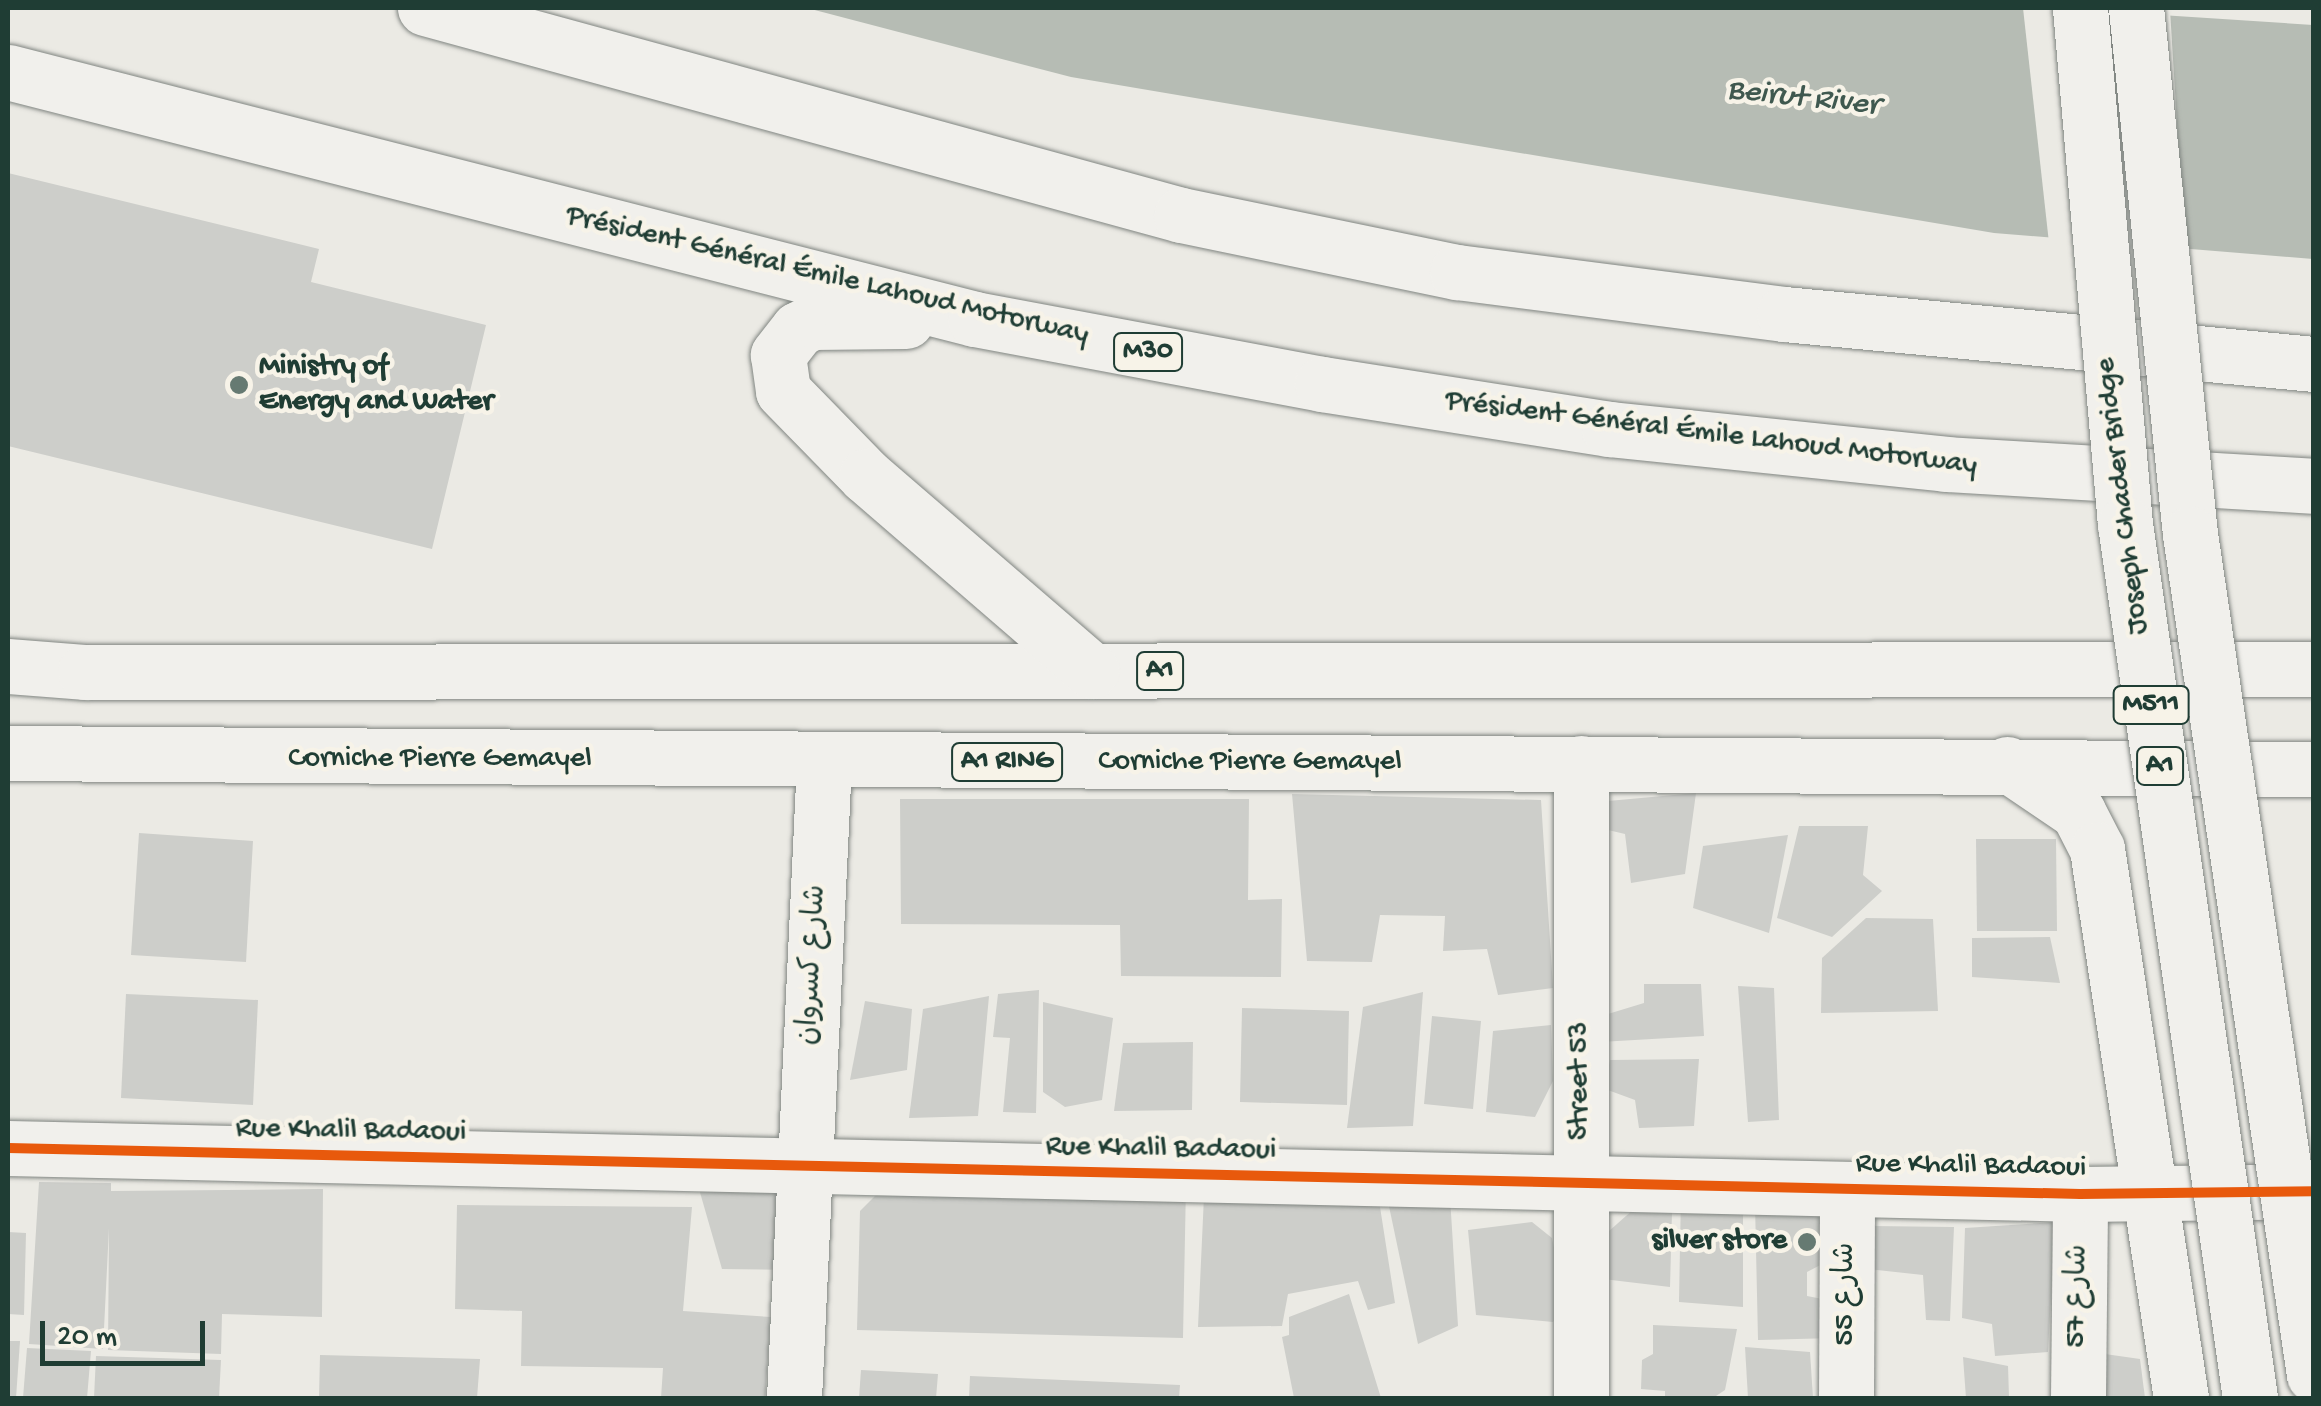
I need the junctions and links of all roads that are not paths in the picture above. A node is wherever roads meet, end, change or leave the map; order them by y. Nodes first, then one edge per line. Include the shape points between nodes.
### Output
1 (425, 8) edge
2 (2080, 8) edge
3 (2136, 8) edge
4 (8, 72) edge
5 (975, 319) junction
6 (2314, 364) edge
7 (2314, 486) edge
8 (8, 666) edge
9 (2314, 669) edge
10 (1092, 671) junction
11 (8, 752) edge
12 (824, 762) junction
13 (1581, 763) junction
14 (2007, 764) junction
15 (2314, 769) edge
16 (8, 1148) edge
17 (805, 1168) junction
18 (1581, 1184) junction
19 (1847, 1189) junction
20 (2314, 1191) edge
21 (2080, 1194) junction
22 (2149, 1194) junction
23 (2314, 1375) edge
24 (794, 1398) edge
25 (1580, 1398) edge
26 (1846, 1398) edge
27 (2078, 1398) edge
28 (2181, 1398) edge
29 (2250, 1398) edge

1 - 6 main road via 1181,214 1457,272 1711,306
2 - 29 main road, Joseph Chader Bridge / M511, bridge via 2124,524
3 - 23 main road, Joseph Chader Bridge / M511, bridge via 2190,534
4 - 5 main road, Président Général Émile Lahoud Motorway / M30
5 - 7 main road, Président Général Émile Lahoud Motorway / M30 via 1608,430 1946,464
5 - 10 main road via 812,322 783,344 777,373 796,411
8 - 10 main road, A1 via 86,672
9 - 10 main road, A1
11 - 12 main road, Corniche Pierre Gemayel / A1 RING
12 - 13 main road, Corniche Pierre Gemayel / A1 RING
12 - 17 main road, شارع كسروان
13 - 14 main road, Corniche Pierre Gemayel / A1 RING
13 - 18 main road, Street 53
14 - 15 main road, Corniche Pierre Gemayel / A1
14 - 22 main road via 2078,812 2097,849
16 - 17 main road, Rue Khalil Badaoui
17 - 18 main road, Rue Khalil Badaoui
17 - 24 main road, شارع كسروان
18 - 19 main road, Rue Khalil Badaoui
18 - 25 main road, Street 53
19 - 21 main road, Rue Khalil Badaoui
19 - 26 main road, شارع 55
20 - 22 main road, Rue Khalil Badaoui
21 - 22 main road, Rue Khalil Badaoui
21 - 27 main road, شارع 57
22 - 28 main road

